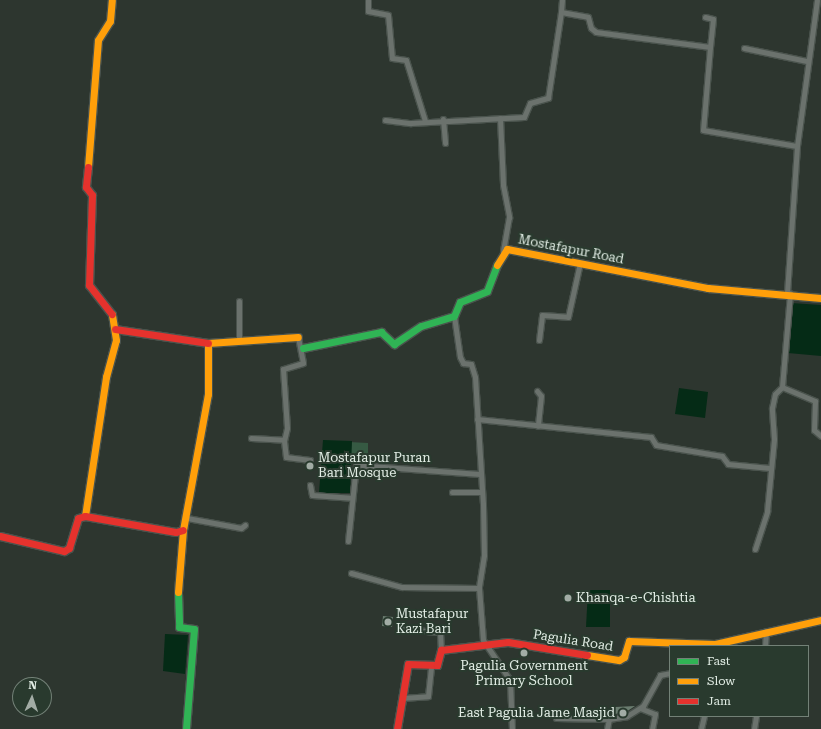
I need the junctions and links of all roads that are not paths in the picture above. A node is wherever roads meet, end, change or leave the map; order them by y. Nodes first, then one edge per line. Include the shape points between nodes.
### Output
1 (112, 0) edge
2 (368, 0) edge
3 (562, 0) edge
4 (817, 0) edge
5 (561, 12) junction
6 (706, 16) dead end
7 (710, 47) junction
8 (744, 48) dead end
9 (807, 62) junction
10 (500, 118) junction
11 (444, 119) junction
12 (385, 120) dead end
13 (426, 121) junction
14 (445, 143) dead end
15 (797, 146) junction
16 (503, 251) junction
17 (580, 263) junction
18 (789, 293) junction
19 (821, 298) edge
20 (239, 301) dead end
21 (454, 316) junction
22 (115, 329) junction
23 (298, 337) joint
24 (239, 339) junction
25 (539, 340) dead end
26 (208, 343) junction
27 (303, 348) junction
28 (782, 387) junction
29 (537, 391) dead end
30 (477, 419) junction
31 (538, 426) junction
32 (821, 436) edge
33 (251, 438) dead end
34 (284, 440) junction
35 (310, 466) dead end
36 (770, 468) junction
37 (480, 474) junction
38 (310, 485) dead end
39 (452, 492) dead end
40 (482, 492) junction
41 (351, 498) junction
42 (85, 516) junction
43 (187, 518) junction
44 (246, 525) dead end
45 (183, 530) junction
46 (0, 536) edge
47 (348, 541) dead end
48 (755, 549) dead end
49 (351, 573) dead end
50 (479, 588) junction
51 (821, 620) edge
52 (404, 629) dead end
53 (766, 630) junction
54 (714, 645) edge
55 (765, 645) edge
56 (486, 646) junction
57 (441, 650) junction
58 (431, 665) junction
59 (669, 673) edge
60 (402, 698) junction
61 (640, 708) junction
62 (704, 717) edge
63 (756, 717) edge
64 (556, 718) dead end
65 (609, 720) junction
66 (186, 729) edge
67 (397, 729) edge
68 (512, 729) edge
69 (607, 729) edge
70 (652, 729) edge
71 (701, 729) edge
72 (754, 729) edge

1 - 22 street via 110,21 98,40 86,187 92,195 89,285 115,318
2 - 13 street via 368,11 387,13 392,58 406,60
3 - 5 street
4 - 9 street
5 - 7 street via 588,17 591,28 596,32
5 - 10 street via 548,98 530,103 524,117
6 - 7 street via 713,19
7 - 15 street via 703,130
8 - 9 street
9 - 15 street
10 - 11 street
10 - 16 street via 503,185 509,217
11 - 13 street
11 - 14 street
12 - 13 street via 411,123
15 - 18 street
16 - 17 street, Mostafapur Road
16 - 21 street, Mostafapur Road via 487,291 460,302
17 - 18 street, Mostafapur Road via 708,288
17 - 25 street via 568,316 542,315
18 - 19 street, Mostafapur Road
18 - 28 street
20 - 24 street
21 - 27 street via 421,326 394,344 381,332
21 - 30 street via 460,357 463,363 471,364 475,377
22 - 26 street
22 - 42 street
23 - 24 street
23 - 27 street
24 - 26 street
26 - 43 street via 208,394
27 - 34 street via 303,363 283,369 287,428
28 - 32 street via 815,400 814,430
28 - 36 street via 775,394 772,408
29 - 31 street via 541,396
30 - 31 street
30 - 37 street
31 - 36 street via 651,437 656,445 722,456 728,464
33 - 34 street
34 - 35 street via 286,457 310,460
36 - 48 street via 766,518
37 - 40 street
37 - 41 street via 356,465
38 - 41 street via 312,495
39 - 40 street
40 - 50 street via 484,550
41 - 47 street
42 - 45 street via 176,532
42 - 46 street via 78,518 69,548 64,551
43 - 44 street via 241,528
43 - 45 street
45 - 66 street via 177,610 179,627 194,629
49 - 50 street via 402,587
50 - 56 street
51 - 53 street, Pagulia Road
52 - 57 street via 440,632
53 - 54 street, Pagulia Road
53 - 55 street
54 - 56 street, Pagulia Road via 629,641 624,658 619,660 508,642
56 - 57 street
56 - 68 street via 510,680
57 - 58 street via 437,665
58 - 60 street via 428,696
58 - 60 street via 408,664
59 - 61 street via 660,675
60 - 67 street
61 - 65 street via 627,716
61 - 70 street via 655,714
62 - 71 street
63 - 72 street
64 - 65 street
65 - 69 street

